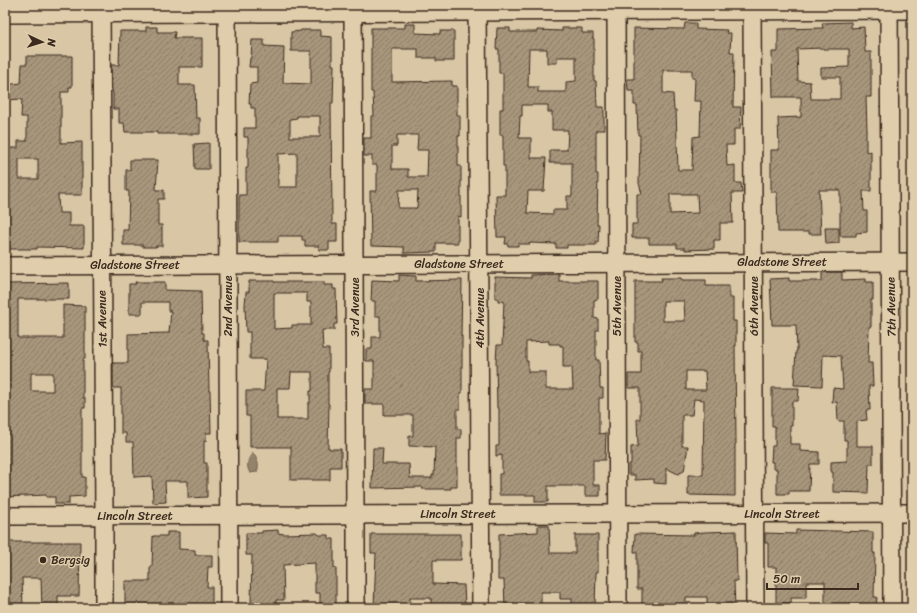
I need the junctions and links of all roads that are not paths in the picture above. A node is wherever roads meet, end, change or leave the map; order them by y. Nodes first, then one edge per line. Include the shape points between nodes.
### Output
1 (477, 8) edge
2 (616, 8) edge
3 (752, 8) edge
4 (889, 8) edge
5 (227, 9) edge
6 (352, 9) edge
7 (101, 10) edge
8 (912, 10) edge
9 (5, 14) edge
10 (754, 262) junction
11 (912, 262) edge
12 (617, 263) junction
13 (890, 263) junction
14 (228, 264) junction
15 (354, 264) junction
16 (480, 264) junction
17 (102, 265) junction
18 (5, 266) edge
19 (892, 513) junction
20 (912, 513) edge
21 (480, 514) junction
22 (617, 514) junction
23 (755, 514) junction
24 (229, 515) junction
25 (355, 515) junction
26 (5, 516) edge
27 (104, 516) junction
28 (104, 608) edge
29 (229, 608) edge
30 (356, 608) edge
31 (481, 608) edge
32 (618, 608) edge
33 (755, 608) edge
34 (892, 608) edge

1 - 2 street
1 - 6 street
1 - 16 street, 4th Avenue
2 - 3 street
2 - 12 street, 5th Avenue
3 - 4 street
3 - 10 street, 6th Avenue
4 - 8 street
4 - 13 street, 7th Avenue
5 - 6 street
5 - 7 street
5 - 14 street, 2nd Avenue
6 - 15 street, 3rd Avenue
7 - 9 street
7 - 17 street, 1st Avenue
10 - 12 street, Gladstone Street
10 - 13 street, Gladstone Street
10 - 23 street, 6th Avenue
11 - 13 street, Gladstone Street
12 - 16 street, Gladstone Street
12 - 22 street, 5th Avenue
13 - 19 street, 7th Avenue
14 - 15 street, Gladstone Street
14 - 17 street, Gladstone Street
14 - 24 street, 2nd Avenue
15 - 16 street, Gladstone Street
15 - 25 street, 3rd Avenue
16 - 21 street, 4th Avenue
17 - 18 street, Gladstone Street
17 - 27 street, 1st Avenue
19 - 20 street, Lincoln Street
19 - 23 street, Lincoln Street
19 - 34 street, 7th Avenue
21 - 22 street, Lincoln Street
21 - 25 street, Lincoln Street
21 - 31 street, 4th Avenue
22 - 23 street, Lincoln Street
22 - 32 street, 5th Avenue
23 - 33 street, 6th Avenue
24 - 25 street, Lincoln Street
24 - 27 street, Lincoln Street
24 - 29 street, 2nd Avenue
25 - 30 street, 3rd Avenue
26 - 27 street, Lincoln Street
27 - 28 street, 1st Avenue

